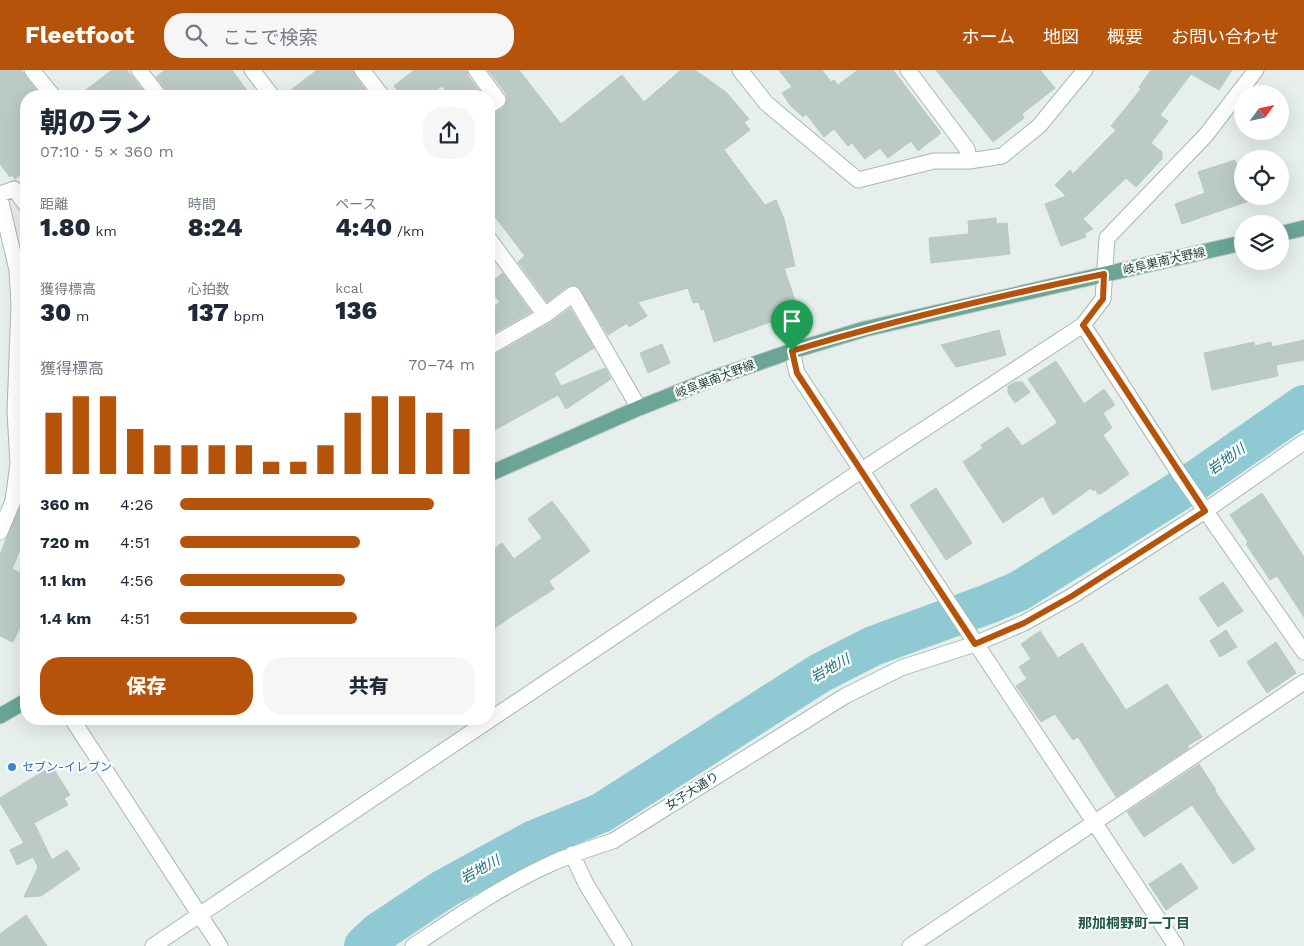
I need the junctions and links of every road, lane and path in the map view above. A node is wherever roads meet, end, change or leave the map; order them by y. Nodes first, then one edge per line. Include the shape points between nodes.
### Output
1 (32, 70) edge
2 (139, 70) edge
3 (252, 70) edge
4 (362, 70) edge
5 (476, 70) edge
6 (740, 70) edge
7 (908, 70) edge
8 (1256, 70) edge
9 (1078, 72) edge
10 (47, 90) edge
11 (154, 90) edge
12 (267, 90) edge
13 (377, 90) edge
14 (491, 90) edge
15 (969, 161) junction
16 (0, 196) edge
17 (20, 196) edge
18 (1304, 228) edge
19 (1289, 232) edge
20 (1234, 245) edge
21 (495, 247) edge
22 (1104, 274) junction
23 (545, 315) junction
24 (1083, 325) junction
25 (495, 344) edge
26 (792, 351) junction
27 (639, 408) junction
28 (1304, 442) edge
29 (20, 447) edge
30 (20, 470) edge
31 (862, 470) junction
32 (495, 471) edge
33 (1202, 507) junction
34 (0, 532) edge
35 (972, 639) junction
36 (1304, 652) edge
37 (1304, 682) edge
38 (20, 704) edge
39 (0, 716) edge
40 (495, 717) edge
41 (76, 725) edge
42 (483, 725) edge
43 (1094, 823) junction
44 (572, 854) junction
45 (200, 915) junction
46 (153, 946) edge
47 (220, 946) edge
48 (414, 946) edge
49 (624, 946) edge
50 (910, 946) edge
51 (1176, 946) edge

1 - 10 street
2 - 11 street
3 - 12 street
4 - 13 street
5 - 14 street
6 - 15 street via 766,103 858,180 934,161
7 - 15 street via 967,149
8 - 22 street via 1206,135 1107,238
9 - 15 street via 1039,126 1002,156
16 - 17 street via 14,188
16 - 29 street via 17,270 15,411
18 - 19 main road
20 - 22 main road, 岐阜巣南大野線
21 - 23 street
22 - 24 street via 1103,299
22 - 26 main road, 岐阜巣南大野線 via 866,329
23 - 25 street
23 - 27 street via 573,294
24 - 31 street
24 - 33 street
26 - 27 main road, 岐阜巣南大野線
26 - 31 street via 797,373
27 - 32 main road, 岐阜巣南大野線
28 - 33 street, 女子大通り
30 - 34 street via 13,501
31 - 35 street
31 - 40 street
33 - 35 street, 女子大通り via 1072,596 1024,623
33 - 36 street
35 - 43 street
35 - 44 street, 女子大通り via 901,668 845,696 613,841
37 - 43 street
38 - 39 main road
41 - 45 street
42 - 45 street
43 - 50 street
43 - 51 street
44 - 48 street, 女子大通り via 479,902
44 - 49 street via 586,884
45 - 46 street
45 - 47 street

